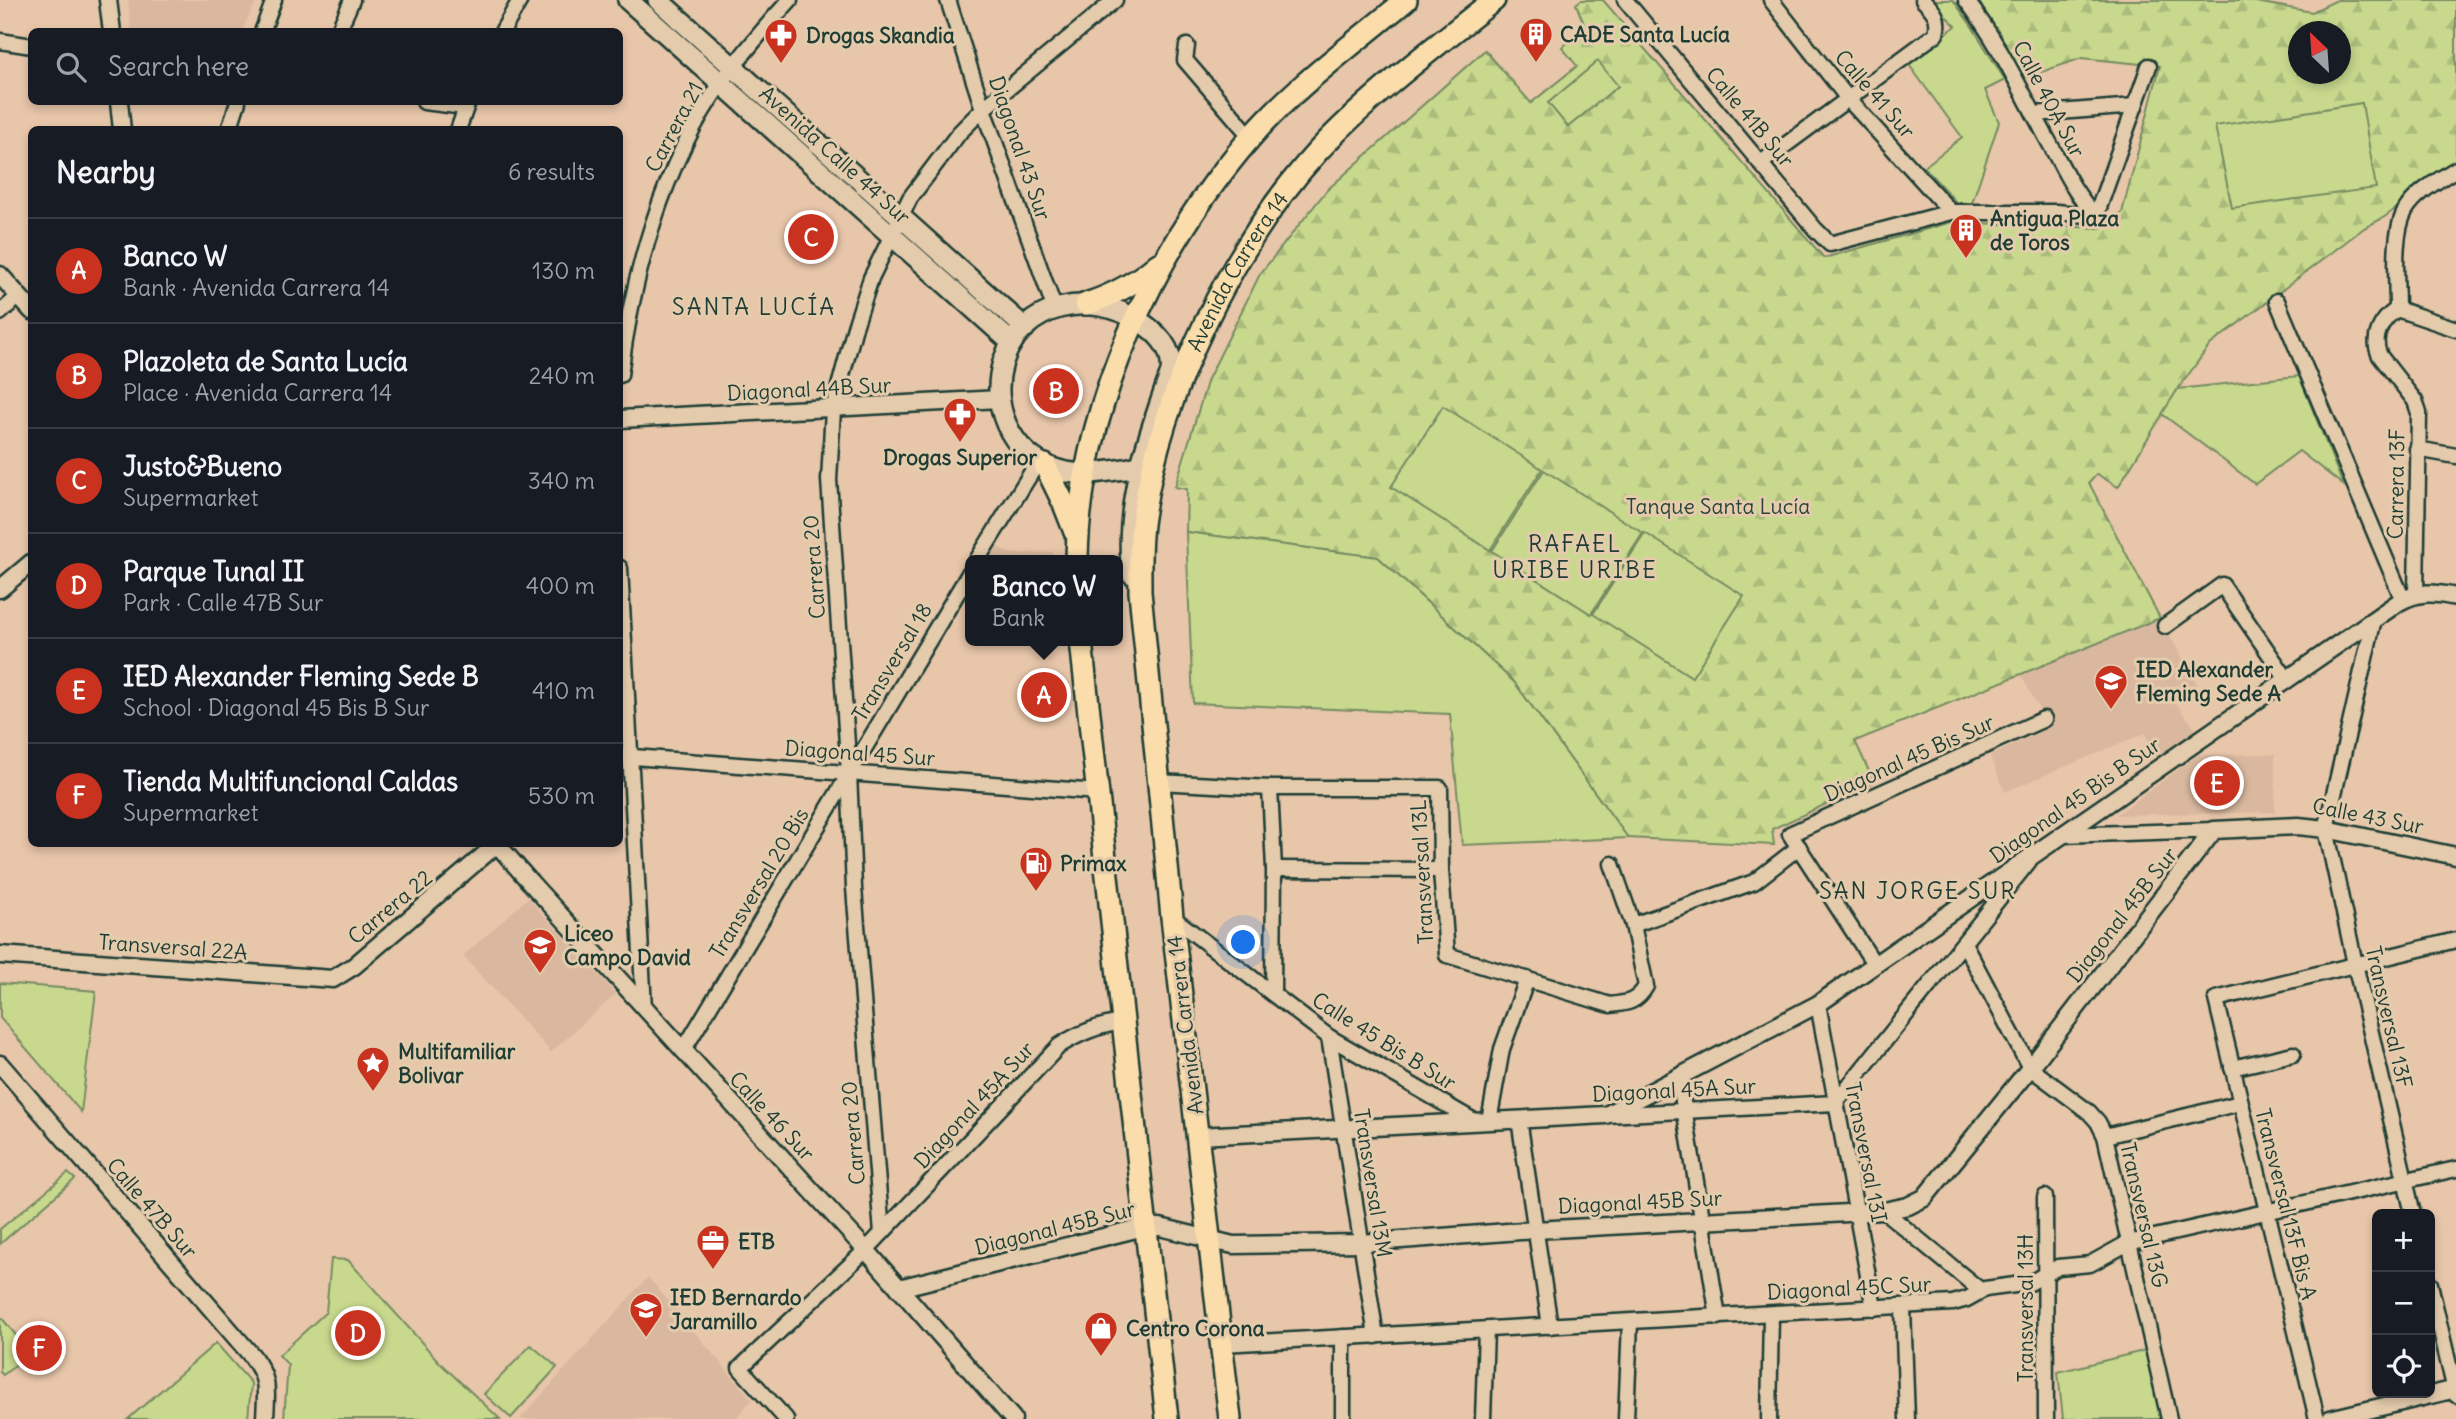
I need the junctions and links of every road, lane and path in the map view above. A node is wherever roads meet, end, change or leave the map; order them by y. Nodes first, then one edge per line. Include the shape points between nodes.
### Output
1 (108, 0) edge
2 (274, 0) edge
3 (352, 0) edge
4 (520, 0) edge
5 (628, 0) edge
6 (658, 0) edge
7 (790, 0) edge
8 (948, 0) edge
9 (1115, 0) edge
10 (1406, 0) edge
11 (1494, 0) edge
12 (1625, 0) edge
13 (1771, 0) edge
14 (1923, 0) edge
15 (1966, 0) edge
16 (112, 28) edge
17 (264, 28) edge
18 (340, 28) edge
19 (504, 28) edge
20 (0, 41) edge
21 (28, 45) edge
22 (1187, 46) dead end
23 (2149, 66) dead end
24 (733, 68) junction
25 (721, 83) junction
26 (1849, 100) junction
27 (119, 105) edge
28 (236, 105) edge
29 (467, 105) edge
30 (2135, 107) junction
31 (983, 109) junction
32 (2034, 114) junction
33 (122, 126) edge
34 (230, 126) edge
35 (459, 126) edge
36 (1251, 137) junction
37 (1761, 163) junction
38 (2456, 169) edge
39 (1951, 212) junction
40 (2096, 216) junction
41 (900, 217) junction
42 (891, 236) junction
43 (1168, 256) junction
44 (0, 275) edge
45 (19, 296) junction
46 (2277, 301) dead end
47 (1086, 304) junction
48 (28, 306) edge
49 (2397, 309) junction
50 (1055, 310) junction
51 (0, 313) edge
52 (1135, 318) junction
53 (1025, 328) junction
54 (2456, 329) edge
55 (1012, 344) junction
56 (623, 358) edge
57 (1000, 399) junction
58 (834, 409) junction
59 (623, 419) edge
60 (2417, 449) junction
61 (2456, 456) edge
62 (1042, 463) junction
63 (1148, 463) junction
64 (1085, 473) junction
65 (1077, 550) edge
66 (981, 555) edge
67 (28, 565) edge
68 (965, 582) edge
69 (0, 589) edge
70 (2409, 597) junction
71 (2456, 597) edge
72 (2374, 619) junction
73 (2165, 626) dead end
74 (1081, 646) edge
75 (2286, 678) junction
76 (623, 691) edge
77 (2044, 719) dead end
78 (625, 756) edge
79 (849, 773) junction
80 (1158, 782) junction
81 (1270, 788) junction
82 (1098, 792) junction
83 (2326, 829) junction
84 (2214, 830) junction
85 (2062, 835) junction
86 (1794, 841) junction
87 (493, 847) edge
88 (500, 847) edge
89 (2034, 854) junction
90 (2456, 856) edge
91 (1612, 864) dead end
92 (1274, 869) junction
93 (1441, 870) junction
94 (1172, 917) junction
95 (1633, 925) junction
96 (2456, 940) edge
97 (1964, 943) junction
98 (0, 955) edge
99 (2355, 964) junction
100 (1875, 965) junction
101 (342, 975) joint
102 (1527, 979) junction
103 (1273, 994) junction
104 (1818, 1004) junction
105 (644, 1008) junction
106 (1123, 1022) junction
107 (1329, 1037) junction
108 (683, 1051) junction
109 (2293, 1054) dead end
110 (0, 1064) edge
111 (2030, 1068) junction
112 (2232, 1068) junction
113 (1679, 1077) junction
114 (1835, 1103) junction
115 (2240, 1103) junction
116 (1685, 1111) junction
117 (1606, 1115) junction
118 (1518, 1119) junction
119 (1483, 1121) junction
120 (1343, 1129) junction
121 (1198, 1136) junction
122 (2105, 1136) junction
123 (2456, 1169) edge
124 (2405, 1180) junction
125 (2045, 1197) dead end
126 (2412, 1209) edge
127 (1856, 1211) junction
128 (1884, 1211) junction
129 (2266, 1211) junction
130 (1703, 1220) junction
131 (1144, 1227) junction
132 (1535, 1230) junction
133 (1210, 1240) junction
134 (873, 1242) junction
135 (1361, 1243) junction
136 (2128, 1243) junction
137 (2046, 1276) junction
138 (899, 1288) junction
139 (1980, 1290) junction
140 (2435, 1305) edge
141 (1874, 1308) junction
142 (1903, 1308) junction
143 (1770, 1314) junction
144 (1718, 1317) junction
145 (1630, 1322) junction
146 (1550, 1326) junction
147 (1486, 1330) junction
148 (1376, 1336) junction
149 (1343, 1337) junction
150 (1222, 1344) junction
151 (2456, 1391) edge
152 (265, 1419) edge
153 (786, 1419) edge
154 (1013, 1419) edge
155 (1167, 1419) edge
156 (1230, 1419) edge
157 (1343, 1419) edge
158 (1483, 1419) edge
159 (1626, 1419) edge
160 (1769, 1419) edge
161 (1907, 1419) edge
162 (2046, 1419) edge
163 (2169, 1419) edge
164 (2316, 1419) edge
165 (2330, 1419) edge

1 - 16 street
2 - 17 street
3 - 18 street
4 - 19 street
5 - 25 main road, Avenida Calle 44 Sur
6 - 24 main road, Avenida Calle 44 Sur
7 - 24 street, Carrera 21
8 - 31 street, Diagonal 43 Sur
9 - 31 street, Carrera 20
10 - 36 main road
11 - 63 main road, Avenida Carrera 14 via 1339,130 1283,194 1226,285 1194,349
12 - 37 street, Calle 41B Sur
13 - 26 street, Calle 41 Sur
14 - 26 street via 1937,16 1936,34
15 - 32 street, Calle 40A Sur
20 - 21 street
22 - 36 street via 1185,60
23 - 30 street
24 - 25 street, Carrera 21
24 - 41 main road, Avenida Calle 44 Sur
25 - 42 main road, Avenida Calle 44 Sur
25 - 56 street, Carrera 21 via 667,186 635,289
26 - 37 street
26 - 39 street, Calle 41 Sur
27 - 33 street
28 - 34 street
29 - 35 street
30 - 32 street
30 - 40 street
31 - 41 street, Carrera 20 via 932,167
31 - 50 street, Diagonal 43 Sur
32 - 40 street, Calle 40A Sur via 2079,199
36 - 43 main road via 1215,181
37 - 39 street, Calle 41B Sur via 1830,244
38 - 49 street via 2423,191 2406,210 2398,233
39 - 40 street
41 - 42 street, Carrera 20
41 - 53 main road, Avenida Calle 44 Sur
42 - 55 main road, Avenida Calle 44 Sur
42 - 58 street, Carrera 20 via 859,315
43 - 47 main road via 1128,287
43 - 52 main road
44 - 45 street
45 - 48 street
45 - 51 street
46 - 70 street
47 - 50 main road
47 - 52 main road
49 - 54 street
49 - 60 street, Carrera 13F via 2383,320 2376,347 2415,401
50 - 53 main road
52 - 63 main road, Avenida Carrera 14 via 1161,339 1172,365
52 - 64 main road via 1097,422
53 - 55 main road
55 - 57 main road via 1003,361
57 - 58 street, Diagonal 44B Sur
57 - 62 main road via 1011,435
58 - 59 street, Diagonal 44B Sur
58 - 79 street, Carrera 20 via 829,480
60 - 61 street
60 - 70 street, Carrera 13F
62 - 64 main road via 1069,473
62 - 65 main road via 1072,521
62 - 66 street
63 - 64 main road
63 - 80 main road, Avenida Carrera 14 via 1140,592
64 - 65 main road
67 - 69 street
68 - 79 street, Transversal 18
70 - 71 street via 2428,592
70 - 72 street, Diagonal 45 Bis B Sur
72 - 75 street, Diagonal 45 Bis B Sur
72 - 83 street
73 - 75 street via 2222,585
74 - 82 main road
75 - 85 street, Diagonal 45 Bis B Sur
76 - 78 street
77 - 86 street, Diagonal 45 Bis Sur
78 - 79 street, Diagonal 45 Sur
78 - 105 street
79 - 82 street, Diagonal 45 Sur
79 - 108 street, Transversal 20 Bis
79 - 134 street, Carrera 20
80 - 81 street
80 - 94 main road, Avenida Carrera 14
81 - 92 street
81 - 93 street, Transversal 13L via 1440,788
82 - 106 main road
83 - 84 street, Calle 43 Sur
83 - 90 street, Calle 43 Sur
83 - 99 street, Transversal 13F
84 - 85 street, Calle 43 Sur
84 - 111 street, Diagonal 45B Sur
85 - 89 street, Diagonal 45 Bis B Sur
86 - 95 street, Diagonal 45 Bis Sur via 1754,882
86 - 100 street
87 - 101 street, Carrera 22
88 - 105 street, Calle 46 Sur
89 - 97 street
89 - 100 street, Diagonal 45 Bis B Sur
91 - 95 street
92 - 93 street
92 - 103 street
93 - 102 street, Transversal 13L via 1447,956
94 - 103 street, Calle 45 Bis B Sur
94 - 121 main road, Avenida Carrera 14
95 - 102 street via 1645,973 1646,986 1640,996 1610,1005
96 - 99 street
97 - 111 street, Transversal 13G
97 - 114 street
98 - 101 street, Transversal 22A via 323,980
99 - 112 street, Transversal 13F Bis A via 2216,999
99 - 124 street, Transversal 13F
100 - 104 street, Diagonal 45 Bis B Sur
102 - 119 street
103 - 107 street, Calle 45 Bis B Sur
104 - 113 street, Diagonal 45 Bis B Sur
104 - 114 street, Transversal 13I
105 - 108 street, Calle 46 Sur
106 - 131 main road
106 - 134 street, Diagonal 45A Sur via 1077,1034 1059,1046
107 - 119 street, Calle 45 Bis B Sur
107 - 120 street, Transversal 13M
108 - 134 street, Calle 46 Sur
109 - 112 street
110 - 152 street, Calle 47B Sur via 262,1370 267,1384
111 - 122 street, Transversal 13G via 2089,1112
111 - 128 street, Diagonal 45B Sur via 1923,1198
112 - 115 street, Transversal 13F Bis A
113 - 116 street
113 - 117 street, Diagonal 45 Bis B Sur
114 - 116 street, Diagonal 45A Sur
114 - 127 street, Transversal 13I
115 - 122 street
115 - 129 street, Transversal 13F Bis A
116 - 117 street, Diagonal 45A Sur
116 - 130 street
117 - 118 street, Diagonal 45A Sur
118 - 119 street, Diagonal 45A Sur
118 - 132 street
119 - 120 street, Diagonal 45A Sur
120 - 121 street, Diagonal 45A Sur
120 - 135 street, Transversal 13M
121 - 133 main road, Avenida Carrera 14
122 - 136 street, Transversal 13G
123 - 124 street, Diagonal 45C Sur
124 - 126 street, Transversal 13F
124 - 129 street, Diagonal 45C Sur
125 - 137 street, Transversal 13H
127 - 128 street, Diagonal 45B Sur
127 - 130 street, Diagonal 45B Sur
127 - 141 street, Transversal 13I
128 - 139 street
129 - 136 street, Diagonal 45C Sur
129 - 164 street, Transversal 13F Bis A
130 - 132 street, Diagonal 45B Sur
130 - 144 street
131 - 133 street, Diagonal 45B Sur
131 - 138 street, Diagonal 45B Sur
131 - 155 main road
132 - 135 street, Diagonal 45B Sur
132 - 146 street
133 - 135 street, Diagonal 45B Sur via 1244,1245
133 - 150 main road, Avenida Carrera 14
134 - 138 street, Calle 46 Sur
134 - 153 street via 740,1368
135 - 148 street, Transversal 13M
136 - 137 street, Diagonal 45C Sur via 2090,1264 2058,1267
136 - 163 street, Transversal 13G
137 - 139 street, Diagonal 45C Sur via 2024,1285
137 - 162 street, Transversal 13H
138 - 154 street, Calle 46 Sur
139 - 142 street, Diagonal 45C Sur via 1953,1303
140 - 151 street
141 - 142 street, Diagonal 45C Sur
141 - 143 street, Diagonal 45C Sur
142 - 161 street
143 - 144 street, Diagonal 45C Sur
143 - 160 street
144 - 145 street, Diagonal 45C Sur
145 - 146 street, Diagonal 45C Sur
145 - 159 street
146 - 147 street, Diagonal 45C Sur
147 - 148 street, Diagonal 45C Sur
147 - 158 street
148 - 149 street, Diagonal 45C Sur
149 - 150 street, Diagonal 45C Sur
149 - 157 street
150 - 156 main road, Avenida Carrera 14
151 - 165 street

